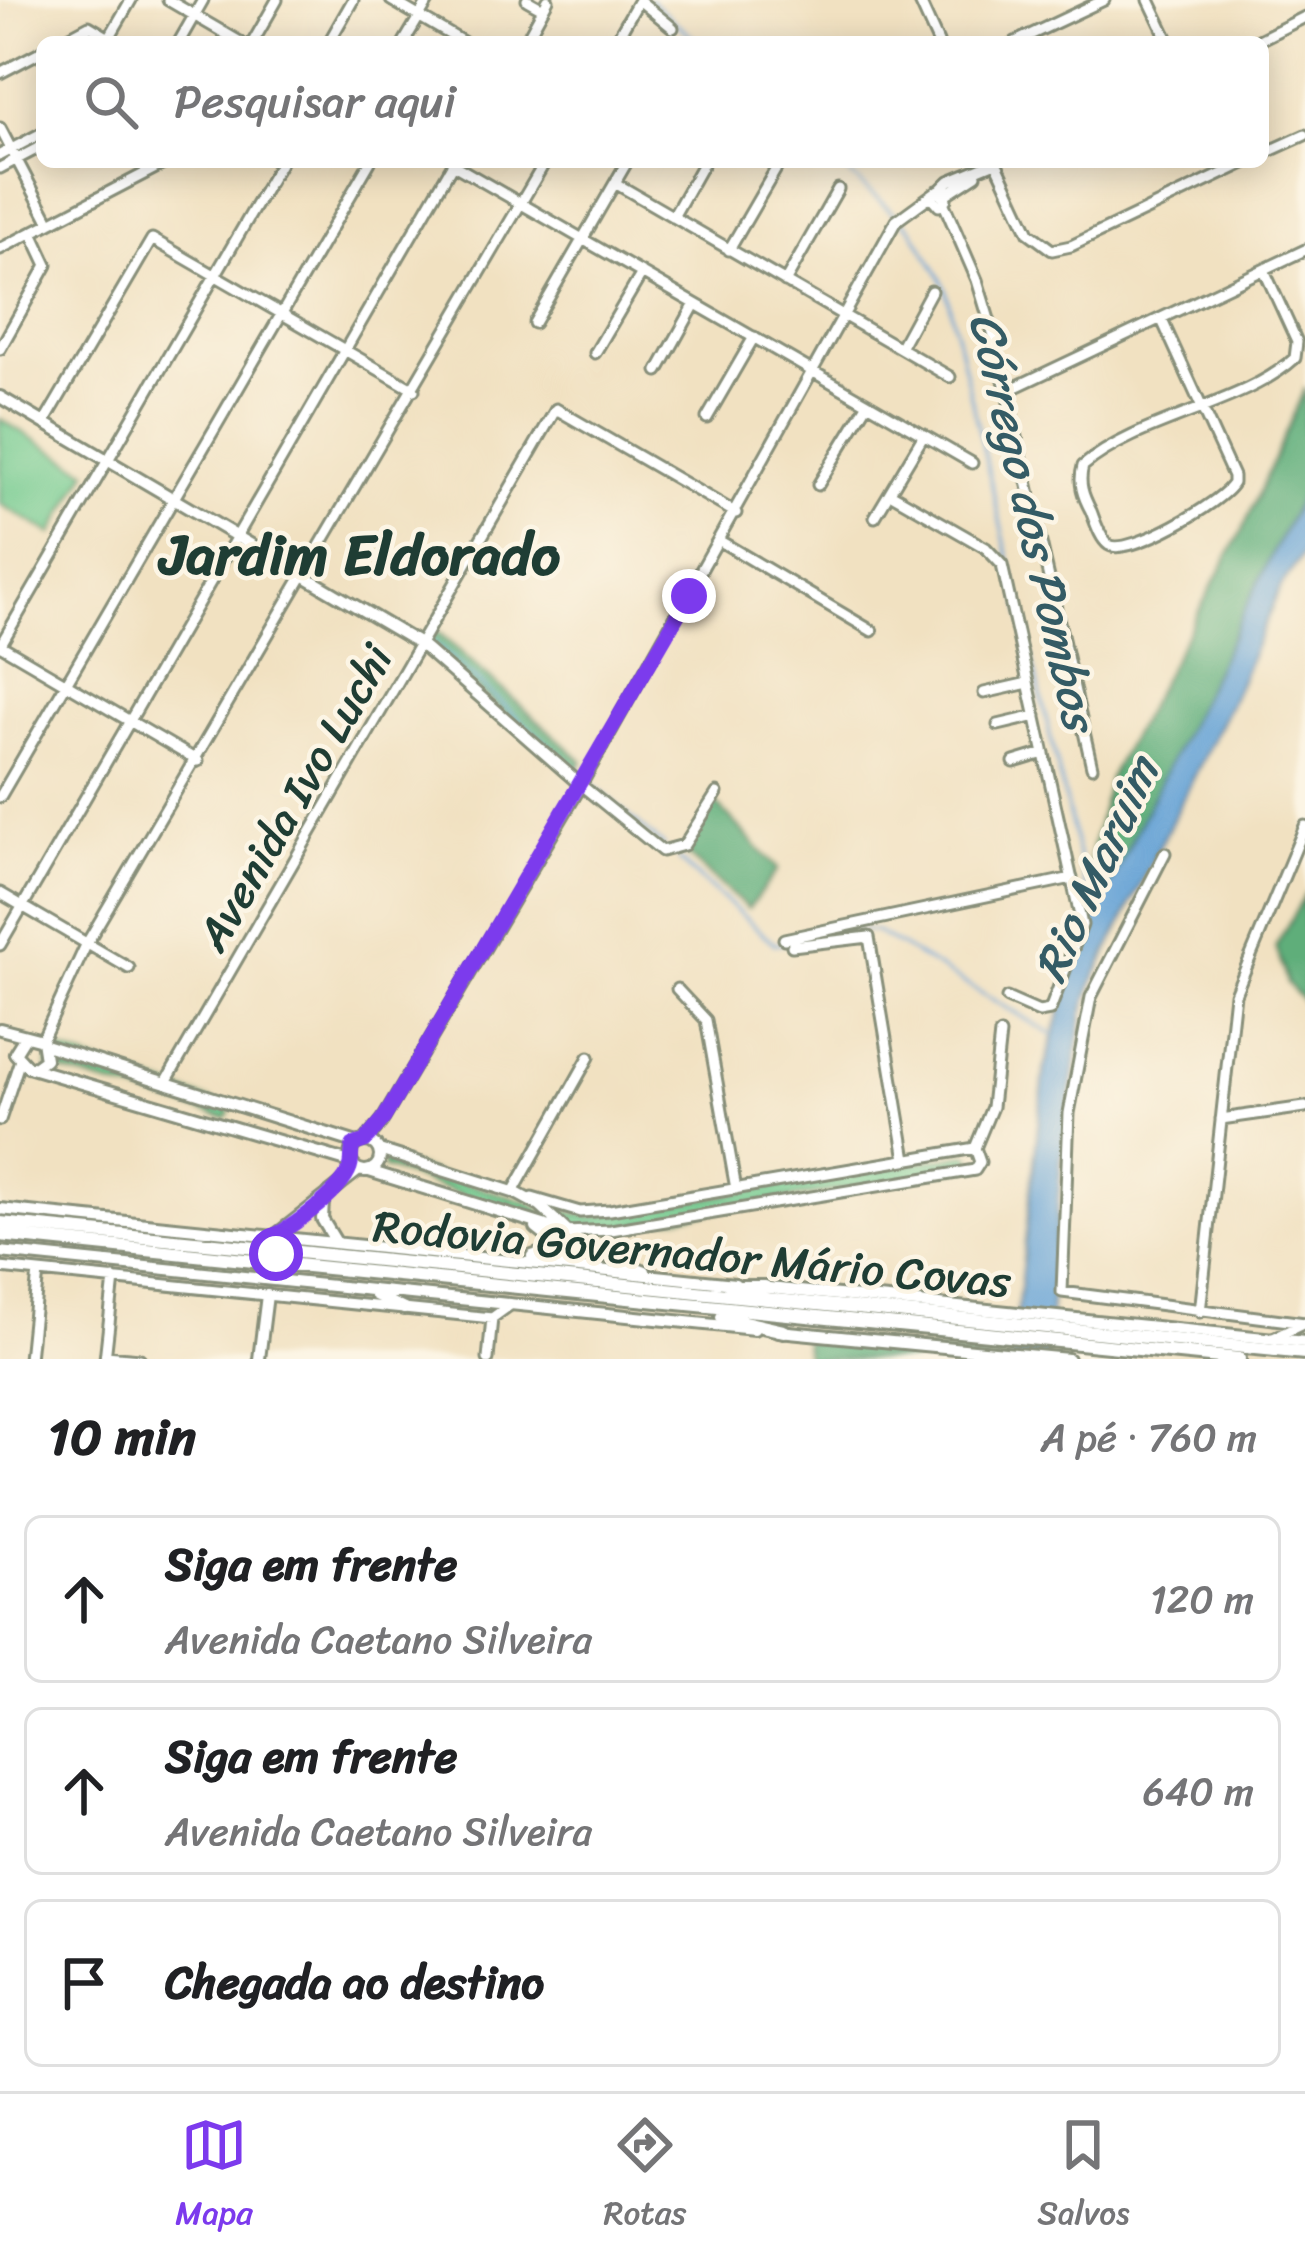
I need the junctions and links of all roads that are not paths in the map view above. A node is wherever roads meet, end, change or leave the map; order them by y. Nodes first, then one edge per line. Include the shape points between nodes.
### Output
1 (131, 0) edge
2 (168, 0) edge
3 (203, 0) edge
4 (277, 0) edge
5 (353, 0) edge
6 (391, 0) edge
7 (429, 0) edge
8 (527, 0) edge
9 (639, 0) edge
10 (919, 0) edge
11 (1104, 0) edge
12 (1149, 0) edge
13 (545, 5) edge
14 (194, 15) junction
15 (419, 16) junction
16 (1305, 17) edge
17 (673, 28) dead end
18 (70, 36) edge
19 (106, 36) edge
20 (115, 36) edge
21 (182, 36) edge
22 (231, 36) edge
23 (256, 36) edge
24 (332, 36) edge
25 (407, 36) edge
26 (453, 36) edge
27 (528, 36) edge
28 (618, 36) edge
29 (935, 36) edge
30 (1028, 36) edge
31 (1166, 36) edge
32 (1267, 36) edge
33 (36, 54) edge
34 (0, 73) edge
35 (0, 128) edge
36 (1305, 135) edge
37 (36, 137) edge
38 (1269, 151) edge
39 (9, 154) edge
40 (0, 168) edge
41 (155, 168) edge
42 (278, 168) edge
43 (367, 168) edge
44 (449, 168) edge
45 (461, 168) edge
46 (541, 168) edge
47 (624, 168) edge
48 (701, 168) edge
49 (777, 168) edge
50 (986, 168) edge
51 (998, 168) edge
52 (1224, 168) edge
53 (615, 183) junction
54 (838, 189) dead end
55 (940, 197) junction
56 (521, 203) junction
57 (673, 217) junction
58 (50, 223) junction
59 (32, 232) junction
60 (583, 239) junction
61 (0, 249) edge
62 (729, 250) junction
63 (1305, 250) edge
64 (1264, 270) junction
65 (642, 273) junction
66 (217, 276) junction
67 (785, 282) junction
68 (932, 291) dead end
69 (695, 304) junction
70 (282, 314) junction
71 (842, 315) junction
72 (1161, 318) junction
73 (534, 323) dead end
74 (754, 338) junction
75 (900, 348) junction
76 (0, 350) edge
77 (345, 350) junction
78 (595, 353) dead end
79 (811, 370) junction
80 (658, 371) dead end
81 (950, 376) dead end
82 (414, 390) junction
83 (1007, 392) junction
84 (0, 397) edge
85 (868, 403) junction
86 (1201, 406) junction
87 (706, 418) dead end
88 (44, 423) junction
89 (924, 436) junction
90 (110, 461) junction
91 (973, 463) dead end
92 (818, 485) dead end
93 (890, 493) junction
94 (175, 499) junction
95 (736, 513) junction
96 (875, 517) dead end
97 (238, 535) junction
98 (720, 541) junction
99 (306, 574) junction
100 (872, 631) dead end
101 (420, 644) junction
102 (0, 645) edge
103 (66, 683) junction
104 (1028, 683) junction
105 (984, 692) dead end
106 (1036, 716) junction
107 (131, 721) junction
108 (998, 725) dead end
109 (1044, 754) junction
110 (198, 760) junction
111 (1014, 762) dead end
112 (1092, 767) dead end
113 (581, 785) junction
114 (717, 794) dead end
115 (0, 797) edge
116 (1305, 826) edge
117 (1165, 853) dead end
118 (1072, 878) junction
119 (0, 892) edge
120 (23, 906) junction
121 (871, 930) junction
122 (87, 943) junction
123 (788, 943) dead end
124 (0, 945) edge
125 (129, 968) dead end
126 (677, 989) dead end
127 (1007, 998) dead end
128 (0, 1029) edge
129 (1000, 1034) dead end
130 (37, 1037) junction
131 (0, 1056) edge
132 (589, 1057) dead end
133 (24, 1067) junction
134 (166, 1082) junction
135 (228, 1102) junction
136 (1305, 1107) edge
137 (0, 1120) edge
138 (1221, 1120) junction
139 (222, 1125) junction
140 (369, 1145) junction
141 (975, 1148) junction
142 (907, 1159) junction
143 (357, 1167) junction
144 (736, 1189) junction
145 (514, 1193) junction
146 (323, 1200) junction
147 (0, 1209) edge
148 (500, 1213) junction
149 (0, 1223) edge
150 (611, 1230) junction
151 (566, 1232) junction
152 (0, 1235) edge
153 (336, 1242) junction
154 (278, 1250) junction
155 (481, 1258) junction
156 (0, 1260) edge
157 (616, 1260) junction
158 (38, 1272) junction
159 (114, 1280) junction
160 (268, 1281) junction
161 (290, 1283) junction
162 (666, 1283) junction
163 (765, 1287) joint
164 (367, 1291) junction
165 (267, 1295) junction
166 (510, 1305) junction
167 (680, 1306) junction
168 (404, 1309) junction
169 (1200, 1312) junction
170 (1005, 1314) junction
171 (492, 1318) junction
172 (1075, 1322) junction
173 (1305, 1323) edge
174 (784, 1331) junction
175 (1274, 1338) junction
176 (1305, 1342) edge
177 (1305, 1353) edge
178 (105, 1357) edge
179 (29, 1359) edge
180 (140, 1359) edge
181 (260, 1359) edge
182 (488, 1359) edge
183 (1068, 1359) edge
184 (1239, 1359) edge

1 - 20 street
2 - 14 street
3 - 14 street
4 - 23 street
5 - 24 street
6 - 15 street
7 - 15 street
8 - 13 street
9 - 17 street
9 - 28 street
10 - 29 street
11 - 30 street
12 - 31 street
13 - 27 street
14 - 21 street
14 - 22 street
15 - 25 street
15 - 26 street
16 - 32 street
18 - 19 street via 89,26
33 - 34 street
35 - 39 street
36 - 38 street
37 - 39 street
39 - 40 street
39 - 58 street
41 - 58 street
42 - 66 street
43 - 70 street
44 - 77 street
45 - 56 street
46 - 56 street
47 - 53 street
48 - 57 street
49 - 62 street
50 - 55 street
51 - 52 street via 1024,225 1046,248 1071,247
53 - 57 street
53 - 60 street
54 - 67 street
55 - 71 street via 896,221
55 - 83 street via 977,280
56 - 60 street
56 - 82 street
57 - 62 street
58 - 59 street
59 - 61 street
59 - 76 street via 46,269
60 - 65 street
60 - 73 street
62 - 67 street
63 - 64 street
64 - 72 street
64 - 86 street via 1298,342 1295,358
65 - 69 street
65 - 78 street
66 - 70 street
66 - 88 street via 152,239
66 - 90 street
67 - 71 street
68 - 75 street
69 - 74 street
69 - 80 street
70 - 77 street
70 - 94 street
71 - 75 street
71 - 79 street
72 - 83 street
72 - 86 street
74 - 79 street
74 - 87 street
75 - 81 street
77 - 82 street
77 - 97 street
79 - 85 street
79 - 95 street
82 - 99 street
83 - 112 street
84 - 88 main road
85 - 89 street
85 - 92 street
86 - 86 street via 1091,459 1080,475 1104,539 1116,547 1132,546 1229,491 1233,476
88 - 90 main road
89 - 91 street
89 - 93 street
90 - 94 main road
90 - 102 street
93 - 96 street
93 - 104 street via 999,561
94 - 97 main road
94 - 103 street
95 - 98 street
95 - 101 street, Avenida Ivo Luchi via 556,410
97 - 99 main road
97 - 107 street
98 - 100 street
98 - 113 street
99 - 101 main road
99 - 110 street
101 - 113 main road
101 - 134 street, Avenida Ivo Luchi
102 - 103 street
103 - 107 street
103 - 115 street
104 - 105 street
104 - 106 street
106 - 108 street
106 - 109 street
107 - 110 street
107 - 120 street
109 - 111 street
109 - 118 street
110 - 122 street
113 - 114 street via 662,851 684,845
113 - 140 main road
116 - 138 street via 1234,994
117 - 169 street via 1091,997 1070,1113 1062,1292
118 - 121 street
118 - 127 street via 1082,925 1054,1003 1039,1012
119 - 120 street
120 - 122 street
120 - 124 street
121 - 123 street
121 - 142 street
122 - 125 street
122 - 130 street
126 - 144 street via 706,1020
128 - 130 main road
129 - 141 street via 992,1107
130 - 133 main road via 16,1047
130 - 133 main road via 45,1059
130 - 134 main road
131 - 133 main road
132 - 145 street
133 - 137 street
133 - 139 main road
134 - 135 main road
135 - 139 main road via 234,1115
135 - 140 main road
136 - 138 street
138 - 169 street
139 - 143 main road
140 - 143 main road
140 - 143 main road via 377,1165
140 - 145 main road
141 - 142 street
141 - 150 street via 975,1170
142 - 144 street
143 - 146 main road
143 - 148 main road
144 - 145 street via 587,1212
145 - 151 main road
146 - 153 main road via 322,1219
146 - 154 main road
147 - 154 main road
148 - 151 main road
148 - 155 main road via 544,1233 553,1249 541,1257
149 - 154 highway, Rodovia Governador Mário Covas
150 - 151 street
150 - 157 street via 605,1245
151 - 157 main road
152 - 154 highway, Rodovia Governador Mário Covas
153 - 154 main road
153 - 155 main road
154 - 160 main road
154 - 161 main road via 278,1270
154 - 162 highway, Rodovia Governador Mário Covas
154 - 167 highway, Rodovia Governador Mário Covas
155 - 162 main road
156 - 158 street
156 - 160 main road via 38,1256
157 - 162 main road
158 - 159 street
158 - 179 street
159 - 165 street
159 - 178 street
160 - 161 main road
161 - 164 main road
162 - 163 highway
162 - 170 highway, Rodovia Governador Mário Covas
163 - 170 main road
164 - 166 main road
164 - 168 main road
165 - 168 street
165 - 181 main road
166 - 171 street
166 - 174 main road
167 - 174 highway
167 - 184 highway, Rodovia Governador Mário Covas
168 - 171 street
169 - 173 street
170 - 172 highway, Rodovia Governador Mário Covas
171 - 182 street
172 - 175 main road
172 - 177 highway, Rodovia Governador Mário Covas
173 - 175 street
174 - 183 main road
175 - 176 main road
178 - 180 street

